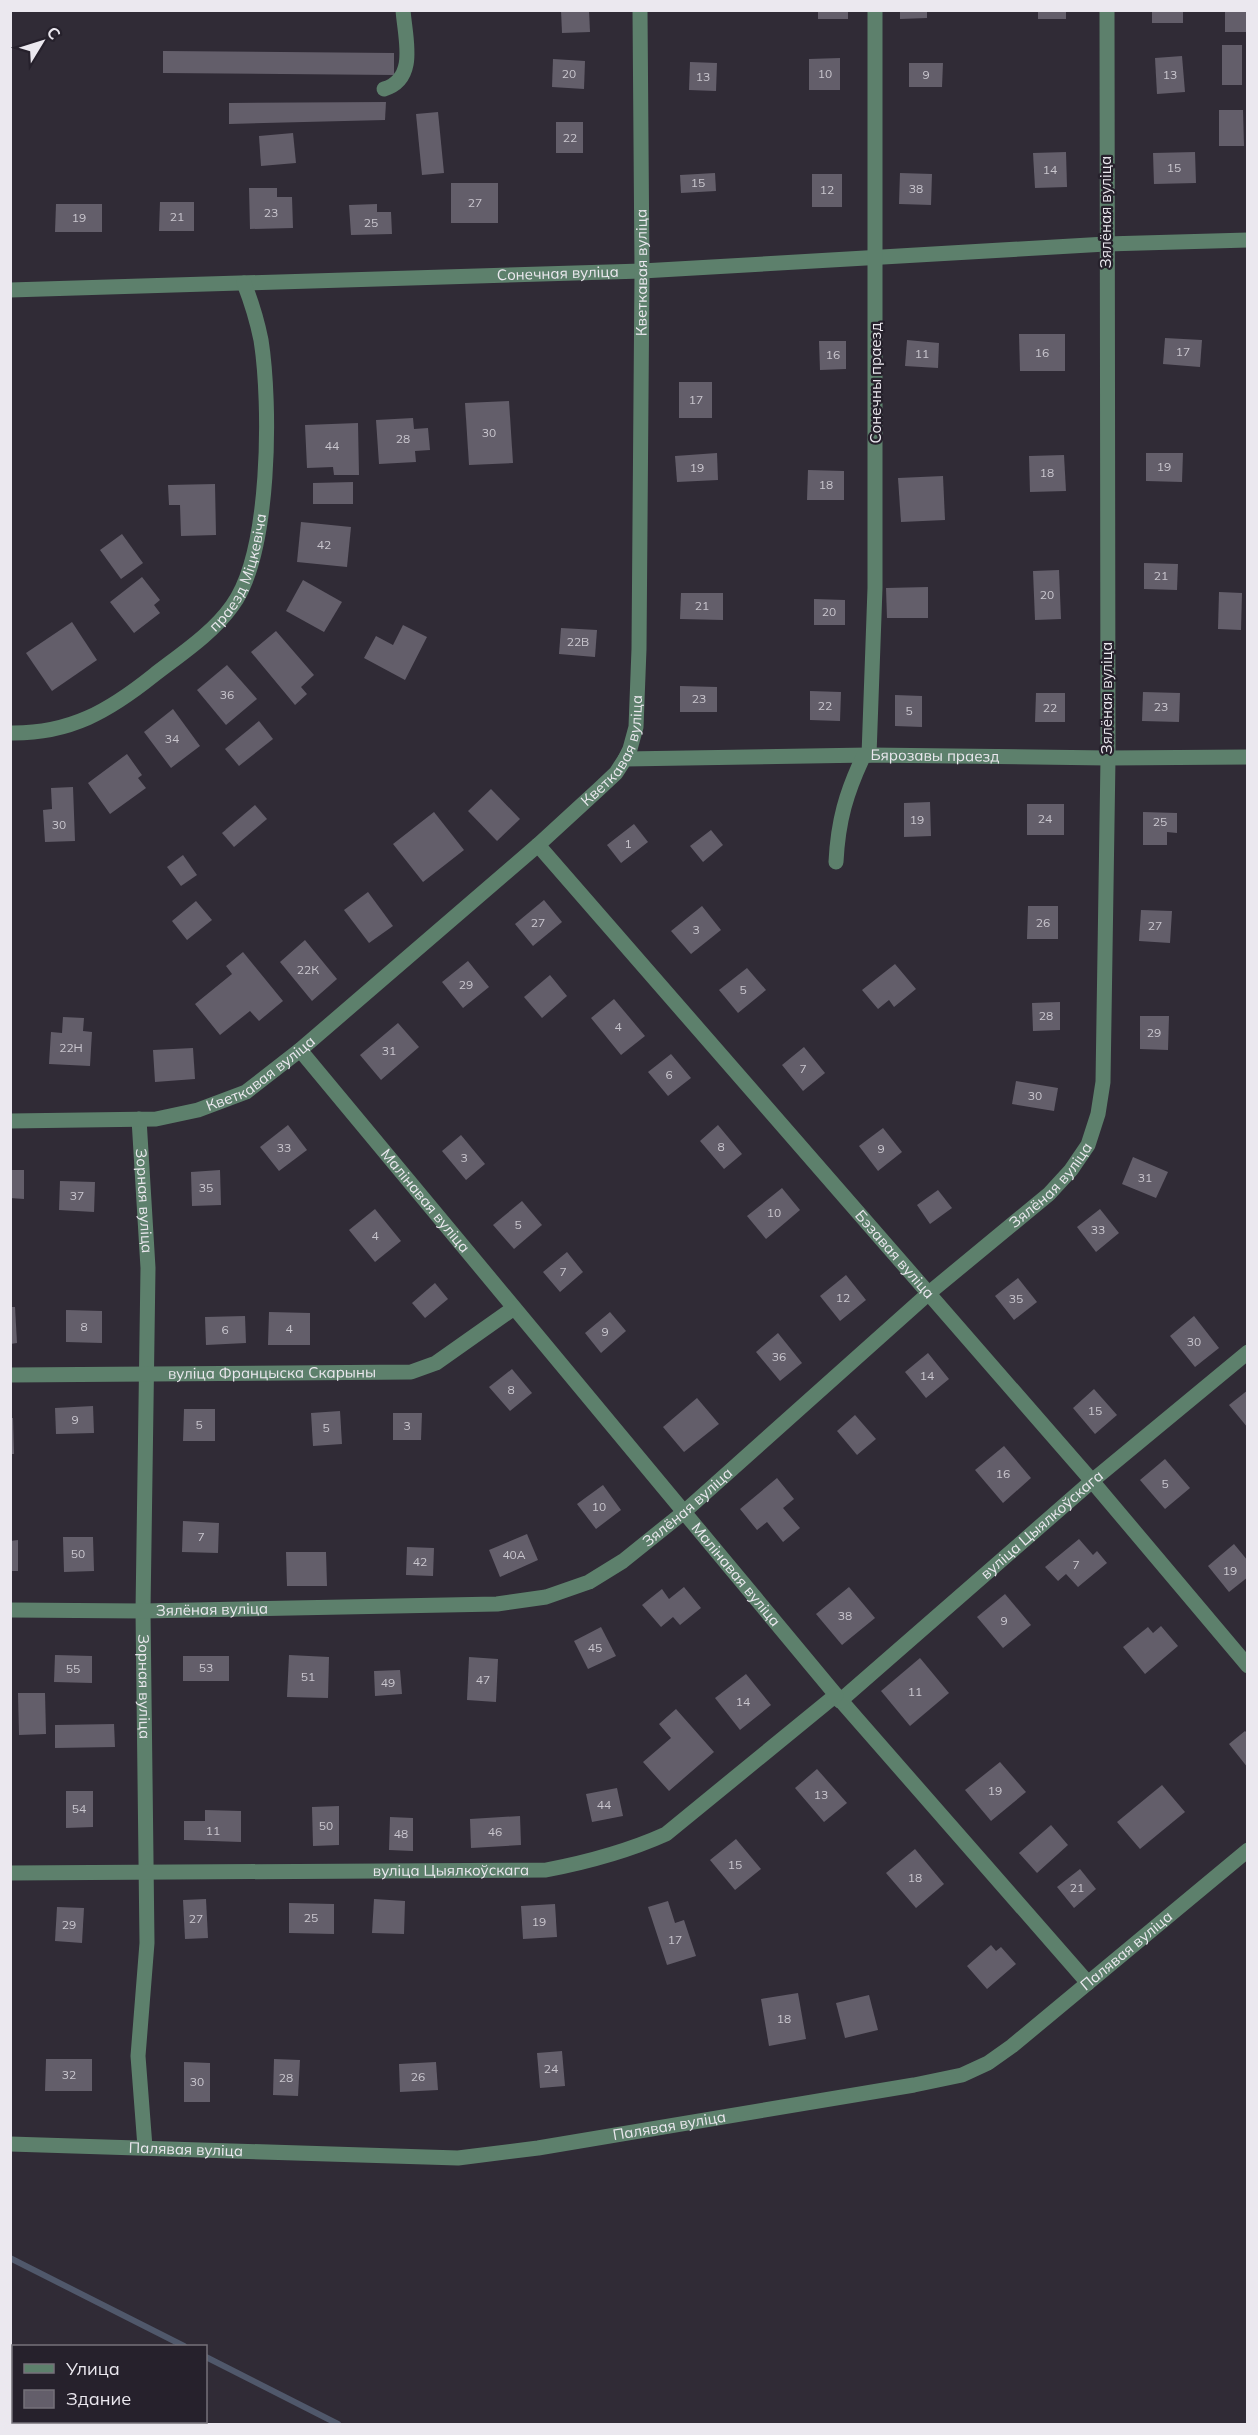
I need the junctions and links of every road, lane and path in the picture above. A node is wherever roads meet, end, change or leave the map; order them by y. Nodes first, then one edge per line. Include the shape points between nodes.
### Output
1 (403, 10) edge
2 (640, 10) edge
3 (875, 10) edge
4 (1107, 10) edge
5 (384, 89) dead end
6 (1248, 240) edge
7 (1106, 244) junction
8 (877, 256) junction
9 (642, 271) junction
10 (244, 283) junction
11 (10, 290) edge
12 (10, 733) edge
13 (866, 755) junction
14 (1248, 756) edge
15 (1108, 758) junction
16 (625, 759) junction
17 (538, 845) junction
18 (836, 862) dead end
19 (300, 1050) junction
20 (139, 1119) junction
21 (10, 1121) edge
22 (929, 1293) junction
23 (514, 1308) junction
24 (1248, 1352) edge
25 (148, 1374) junction
26 (10, 1375) edge
27 (1092, 1481) junction
28 (684, 1512) junction
29 (10, 1610) edge
30 (142, 1611) junction
31 (1248, 1666) edge
32 (838, 1698) junction
33 (1248, 1850) edge
34 (146, 1872) junction
35 (10, 1873) edge
36 (1088, 1983) junction
37 (10, 2144) edge
38 (145, 2147) junction

1 - 5 street via 406,67 399,81
2 - 9 street, Кветкавая вуліца
3 - 8 street, Сонечны праезд
4 - 7 street, Зялёная вуліца
6 - 7 street, Сонечная вуліца
7 - 8 street, Сонечная вуліца
7 - 15 street, Зялёная вуліца
8 - 9 street, Сонечная вуліца
8 - 13 street, Сонечны праезд via 875,588
9 - 10 street, Сонечная вуліца
9 - 16 street, Кветкавая вуліца via 638,699 636,727
10 - 11 street, Сонечная вуліца
10 - 12 street, праезд Міцкевіча via 261,340 265,404 265,473 249,574 232,606 207,633 112,708 85,721 50,730
13 - 15 street, Бярозавы праезд
13 - 16 street, Бярозавы праезд
13 - 18 street, Сонечны праезд via 844,800
14 - 15 street, Бярозавы праезд
15 - 22 street, Зялёная вуліца via 1103,1082 1088,1145 1049,1194
16 - 17 street, Кветкавая вуліца via 599,789
17 - 19 street, Кветкавая вуліца
17 - 22 street, Бэзавая вуліца
19 - 20 street, Кветкавая вуліца via 246,1092 198,1110
19 - 23 street, Малінавая вуліца
20 - 21 street, Кветкавая вуліца
20 - 25 street, Зорная вуліца via 148,1268
22 - 27 street, Бэзавая вуліца
22 - 28 street, Зялёная вуліца
23 - 25 street, вуліца Францыска Скарыны via 436,1363 411,1372
23 - 28 street, Малінавая вуліца
24 - 27 street, вуліца Цыялкоўскага
25 - 26 street, вуліца Францыска Скарыны
25 - 30 street, Зорная вуліца
27 - 31 street, Бэзавая вуліца
27 - 32 street, вуліца Цыялкоўскага
28 - 30 street, Зялёная вуліца via 623,1561 589,1582 546,1597 497,1604
28 - 32 street, Малінавая вуліца
29 - 30 street, Зялёная вуліца
30 - 34 street, Зорная вуліца
32 - 34 street, вуліца Цыялкоўскага via 666,1834 634,1849 590,1862 546,1870
32 - 36 street, Малінавая вуліца
33 - 36 street, Палявая вуліца
34 - 35 street, вуліца Цыялкоўскага
34 - 38 street, Зорная вуліца via 147,1943 138,2056
36 - 38 street, Палявая вуліца via 988,2063 962,2075 914,2085 458,2158
37 - 38 street, Палявая вуліца

